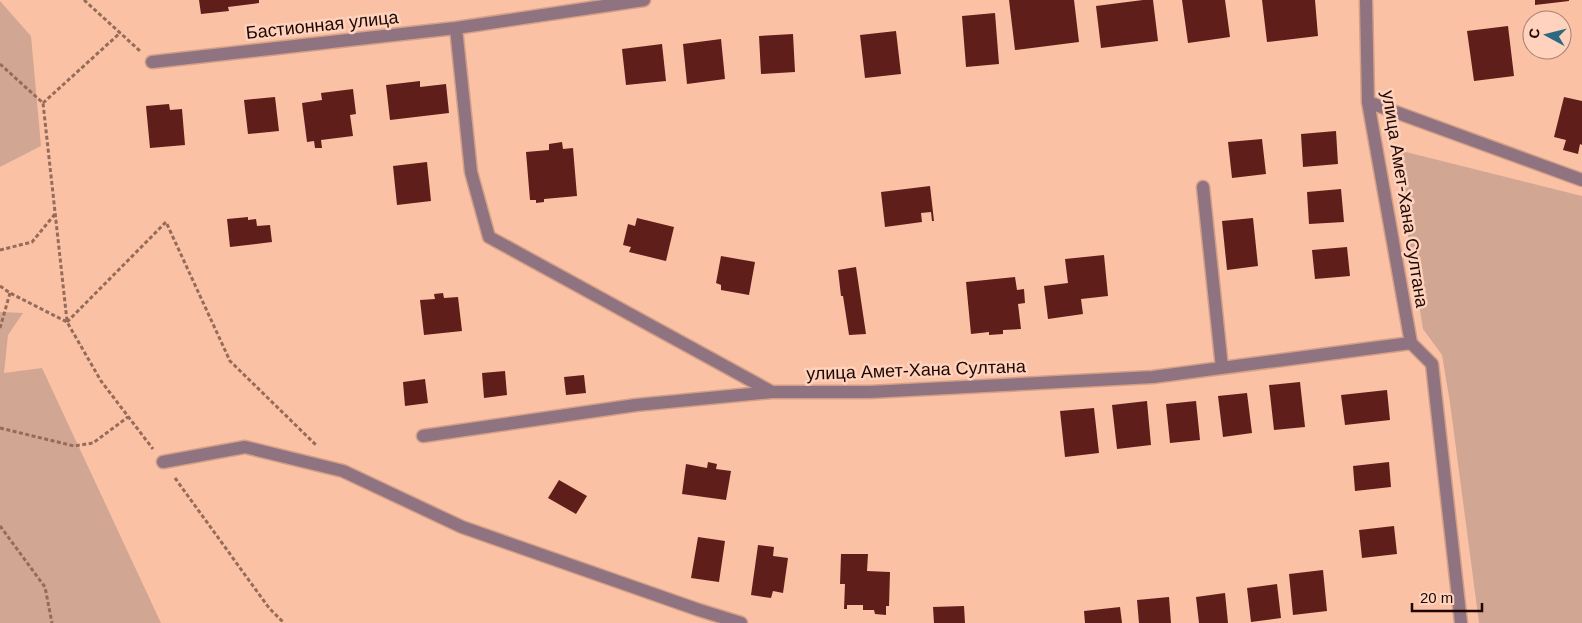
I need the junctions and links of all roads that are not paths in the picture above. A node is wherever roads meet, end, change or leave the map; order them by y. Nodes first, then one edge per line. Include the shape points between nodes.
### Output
1 (638, 0) edge
2 (1366, 0) edge
3 (456, 28) junction
4 (152, 62) road end
5 (1368, 102) junction
6 (1582, 180) edge
7 (1203, 187) dead end
8 (1411, 343) junction
9 (1222, 368) junction
10 (772, 392) junction
11 (423, 436) dead end
12 (163, 462) road end
13 (741, 623) edge
14 (1461, 623) edge

1 - 3 street, Бастионная улица
2 - 5 street, улица Амет-Хана Султана
3 - 4 street, Бастионная улица
3 - 10 street via 471,172 489,237
5 - 6 street
5 - 8 street, улица Амет-Хана Султана
7 - 9 street
8 - 9 street, улица Амет-Хана Султана
8 - 14 street via 1432,364
9 - 10 street, улица Амет-Хана Султана via 1153,377 962,388
10 - 11 street, улица Амет-Хана Султана via 636,404
12 - 13 street via 245,447 343,471 462,527

